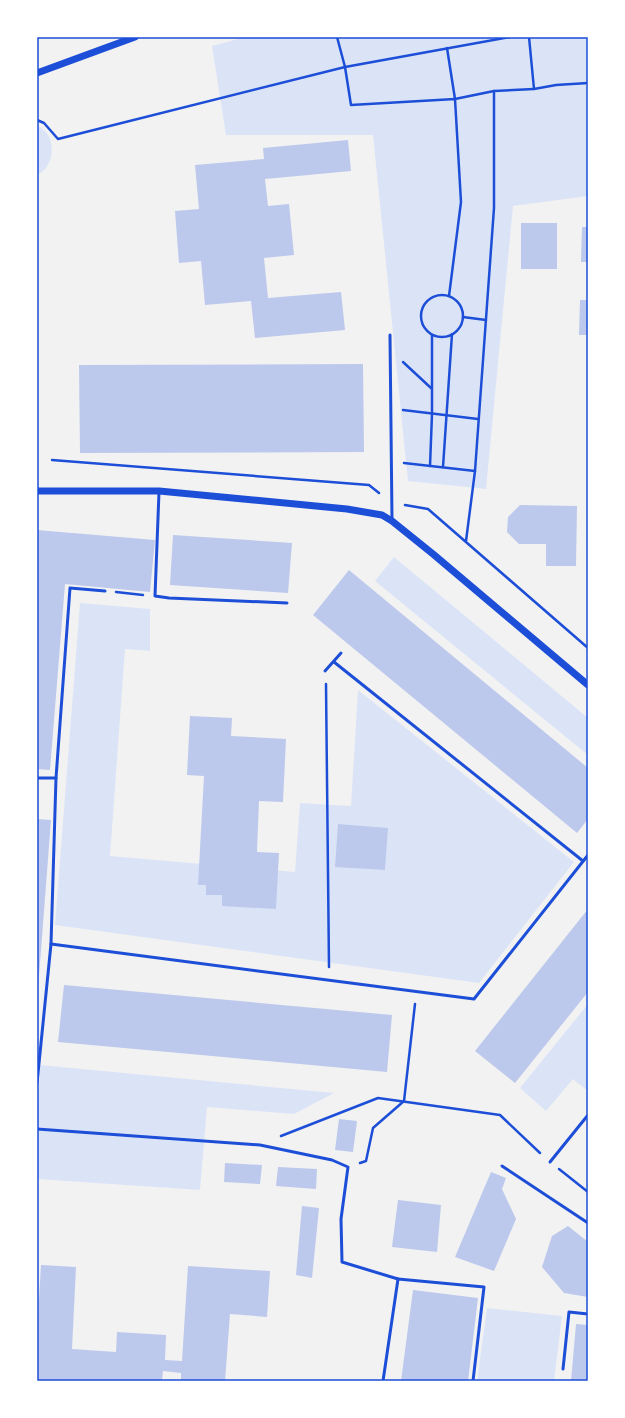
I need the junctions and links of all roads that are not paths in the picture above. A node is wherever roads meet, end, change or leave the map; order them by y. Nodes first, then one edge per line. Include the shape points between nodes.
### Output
1 (134, 37) edge
2 (37, 73) edge
3 (390, 335) dead end
4 (37, 491) edge
5 (159, 491) junction
6 (392, 521) junction
7 (106, 591) road end
8 (287, 603) dead end
9 (341, 653) dead end
10 (334, 662) junction
11 (325, 671) road end
12 (588, 685) edge
13 (37, 778) edge
14 (56, 778) junction
15 (588, 855) edge
16 (583, 861) junction
17 (51, 944) junction
18 (37, 1083) edge
19 (588, 1115) edge
20 (37, 1130) edge
21 (550, 1162) road end
22 (502, 1166) dead end
23 (588, 1223) edge
24 (398, 1279) junction
25 (588, 1314) edge
26 (563, 1369) dead end
27 (383, 1381) edge
28 (473, 1381) edge

1 - 2 street
3 - 6 lane
4 - 5 street
5 - 6 street via 347,509 382,516
5 - 8 lane via 155,596
6 - 12 street
7 - 14 lane via 70,588
9 - 10 lane
10 - 11 lane
10 - 16 lane
13 - 14 lane
14 - 17 lane
15 - 16 lane
16 - 17 lane via 474,998
17 - 18 lane
19 - 21 lane
20 - 24 lane via 260,1145 332,1160 348,1167 341,1218 342,1262
22 - 23 lane
24 - 27 lane
24 - 28 lane via 484,1287
25 - 26 lane via 569,1312

